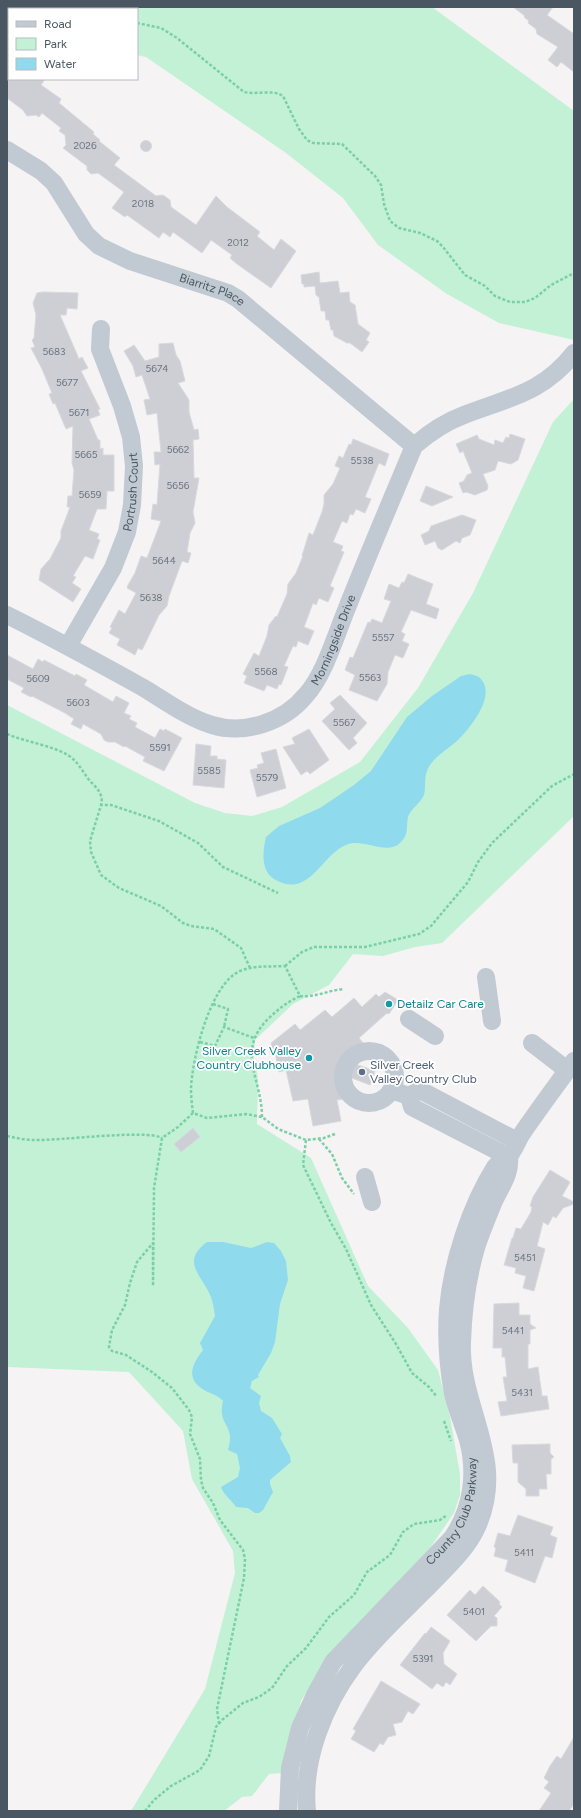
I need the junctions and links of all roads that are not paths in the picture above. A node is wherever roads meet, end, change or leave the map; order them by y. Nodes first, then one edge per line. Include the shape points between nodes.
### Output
1 (7, 150) edge
2 (100, 329) dead end
3 (574, 353) edge
4 (414, 446) junction
5 (7, 615) edge
6 (68, 646) junction
7 (486, 977) dead end
8 (409, 1019) dead end
9 (492, 1021) dead end
10 (435, 1036) dead end
11 (532, 1043) dead end
12 (571, 1066) edge
13 (391, 1090) dead end
14 (409, 1096) junction
15 (442, 1102) junction
16 (431, 1117) junction
17 (513, 1149) junction
18 (364, 1177) dead end
19 (372, 1200) road end
20 (363, 1642) junction
21 (288, 1811) edge
22 (307, 1811) edge

1 - 4 street, Biarritz Place via 41,171 54,183 86,234 99,246 130,261 238,299
2 - 6 street, Portrush Court via 100,349 120,398 131,437 134,466 132,505 123,545 113,568
3 - 4 street via 551,378 532,390 463,415 438,428
4 - 6 street, Morningside Drive via 316,680 303,698 279,716 263,724 242,729 210,725
5 - 6 street, Morningside Drive
7 - 9 street
8 - 10 street
11 - 12 street
12 - 17 street, Country Club Parkway
13 - 14 street
14 - 15 street via 420,1090
14 - 16 street via 412,1106
15 - 16 street
15 - 17 street
16 - 17 street
17 - 20 street, Country Club Parkway via 495,1167 462,1240 460,1280 448,1322 449,1363 454,1394 472,1465 472,1489 463,1520 452,1538 453,1549
18 - 19 street
20 - 21 street, Country Club Parkway via 333,1662 305,1715 293,1755
20 - 22 street, Country Club Parkway via 354,1665 323,1719 311,1758

